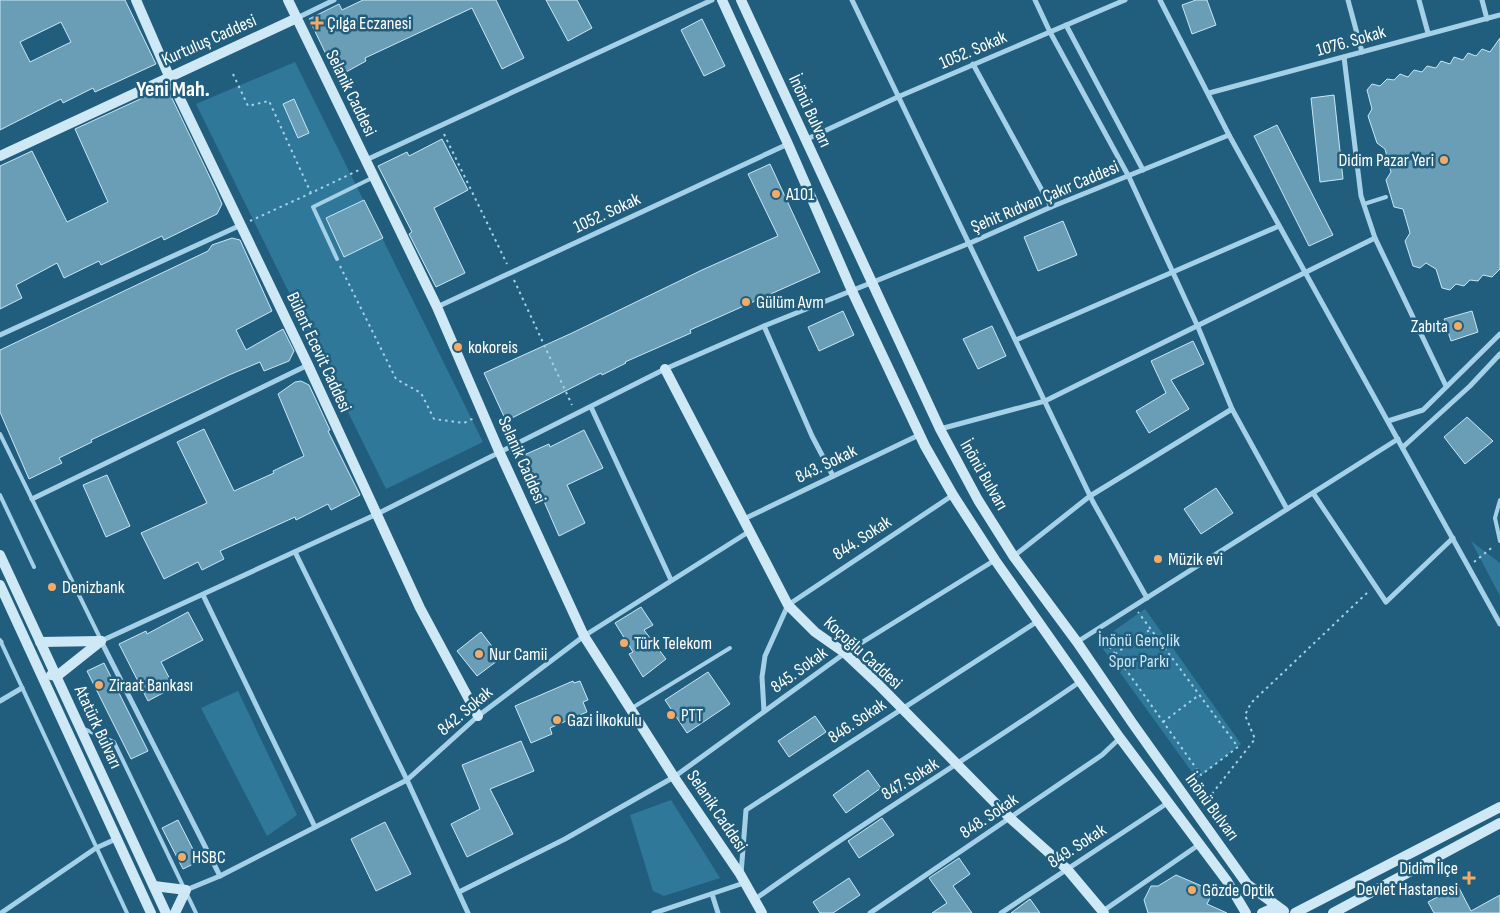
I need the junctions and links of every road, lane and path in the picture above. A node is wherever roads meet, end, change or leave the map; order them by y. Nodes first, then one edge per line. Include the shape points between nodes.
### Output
1 (136, 0) edge
2 (288, 0) edge
3 (334, 0) edge
4 (712, 0) edge
5 (722, 0) edge
6 (741, 0) edge
7 (852, 0) edge
8 (1035, 0) edge
9 (1125, 0) edge
10 (1160, 0) edge
11 (1348, 0) edge
12 (1419, 0) edge
13 (1482, 0) edge
14 (1500, 15) edge
15 (296, 18) junction
16 (1487, 19) junction
17 (1066, 25) junction
18 (1050, 32) junction
19 (1428, 33) junction
20 (1362, 52) junction
21 (1344, 57) junction
22 (973, 64) junction
23 (233, 74) dead end
24 (169, 76) junction
25 (1209, 93) junction
26 (900, 96) junction
27 (440, 126) junction
28 (1229, 135) junction
29 (806, 140) junction
30 (788, 144) junction
31 (0, 156) edge
32 (367, 163) junction
33 (1143, 170) junction
34 (374, 177) junction
35 (1129, 177) junction
36 (312, 193) junction
37 (1386, 196) dead end
38 (475, 197) dead end
39 (1364, 204) junction
40 (1051, 208) junction
41 (241, 225) junction
42 (1279, 226) junction
43 (1375, 238) junction
44 (970, 243) junction
45 (337, 259) joint
46 (1172, 271) junction
47 (1304, 272) junction
48 (871, 283) junction
49 (852, 291) junction
50 (437, 307) junction
51 (764, 326) junction
52 (1198, 327) junction
53 (1500, 334) edge
54 (0, 335) edge
55 (539, 335) dead end
56 (1016, 340) junction
57 (1500, 354) edge
58 (308, 365) junction
59 (665, 369) junction
60 (1446, 386) junction
61 (1045, 401) junction
62 (590, 407) junction
63 (1232, 409) junction
64 (483, 413) junction
65 (577, 414) junction
66 (1388, 421) junction
67 (940, 429) junction
68 (0, 434) edge
69 (920, 434) junction
70 (1398, 439) junction
71 (1403, 447) junction
72 (499, 451) junction
73 (833, 476) junction
74 (1313, 493) junction
75 (0, 495) edge
76 (953, 495) junction
77 (1090, 496) junction
78 (32, 499) junction
79 (1500, 500) edge
80 (1287, 509) junction
81 (377, 514) junction
82 (744, 519) junction
83 (750, 531) junction
84 (1453, 538) junction
85 (1500, 541) edge
86 (295, 552) junction
87 (0, 555) edge
88 (1014, 557) junction
89 (995, 560) junction
90 (34, 567) dead end
91 (1469, 568) junction
92 (671, 580) junction
93 (0, 585) edge
94 (1375, 586) junction
95 (203, 595) junction
96 (1147, 598) junction
97 (788, 605) junction
98 (1134, 606) junction
99 (1038, 621) junction
100 (1500, 624) edge
101 (1097, 629) junction
102 (1151, 629) junction
103 (584, 636) junction
104 (0, 641) edge
105 (101, 641) junction
106 (40, 642) junction
107 (1077, 642) junction
108 (730, 648) dead end
109 (844, 653) junction
110 (1115, 654) junction
111 (40, 672) junction
112 (57, 676) junction
113 (1082, 681) junction
114 (22, 688) junction
115 (1200, 695) junction
116 (0, 701) edge
117 (630, 709) junction
118 (900, 709) junction
119 (764, 711) junction
120 (478, 716) junction
121 (1163, 722) junction
122 (80, 727) junction
123 (1120, 738) junction
124 (957, 766) junction
125 (674, 777) junction
126 (407, 780) junction
127 (1169, 802) junction
128 (1500, 807) edge
129 (1197, 813) junction
130 (1010, 818) junction
131 (1500, 823) edge
132 (315, 827) junction
133 (116, 839) junction
134 (1200, 844) junction
135 (96, 848) junction
136 (1067, 869) junction
137 (220, 876) junction
138 (742, 879) junction
139 (154, 886) junction
140 (186, 890) junction
141 (459, 892) junction
142 (712, 894) junction
143 (754, 900) junction
144 (1102, 912) edge
145 (1289, 912) edge
146 (1, 913) edge
147 (127, 913) edge
148 (151, 913) edge
149 (166, 913) edge
150 (175, 913) edge
151 (196, 913) edge
152 (468, 913) edge
153 (654, 913) edge
154 (718, 913) edge
155 (762, 913) edge
156 (870, 913) edge
157 (1001, 913) edge
158 (1246, 913) edge
159 (1262, 913) edge
160 (1333, 913) edge

1 - 24 main road, Bülent Ecevit Caddesi
2 - 15 main road, Selanik Caddesi
3 - 15 street
4 - 27 street
5 - 30 main road, İnönü Bulvarı
6 - 29 main road, İnönü Bulvarı
7 - 26 street
8 - 18 street
9 - 17 street, 1052. Sokak
10 - 25 street
11 - 20 street
12 - 19 street
13 - 16 street
14 - 16 street, 1076. Sokak
15 - 24 main road, Kurtuluş Caddesi
15 - 32 main road, Selanik Caddesi
16 - 19 street, 1076. Sokak
17 - 18 street, 1052. Sokak
17 - 33 street
18 - 22 street, 1052. Sokak
18 - 35 street
19 - 20 street, 1076. Sokak
20 - 21 street, 1076. Sokak
21 - 25 street, 1076. Sokak
21 - 39 street
22 - 26 street, 1052. Sokak
22 - 40 street
23 - 36 path via 248,106 268,101
24 - 31 main road, Kurtuluş Caddesi
24 - 41 main road, Bülent Ecevit Caddesi
25 - 28 street
26 - 29 street, 1052. Sokak
26 - 44 street
27 - 32 street
27 - 38 path
28 - 33 street, Şehit Rıdvan Çakır Caddesi
28 - 42 street
29 - 48 main road, İnönü Bulvarı
30 - 49 main road, İnönü Bulvarı
30 - 50 street, 1052. Sokak
32 - 34 main road, Selanik Caddesi
32 - 36 path
33 - 35 street, Şehit Rıdvan Çakır Caddesi
34 - 45 lane via 313,207
34 - 50 main road, Selanik Caddesi
35 - 40 street, Şehit Rıdvan Çakır Caddesi
35 - 46 street
36 - 41 path
37 - 39 lane
39 - 43 street
40 - 44 street, Şehit Rıdvan Çakır Caddesi
41 - 54 street
41 - 58 main road, Bülent Ecevit Caddesi
42 - 46 street
42 - 47 street
43 - 47 street
43 - 60 street
44 - 48 street, Şehit Rıdvan Çakır Caddesi
44 - 56 street
45 - 64 path via 396,379 421,393 434,419 464,423
46 - 52 street
46 - 56 street
47 - 52 street
47 - 66 street
48 - 49 street, Şehit Rıdvan Çakır Caddesi
48 - 67 main road, İnönü Bulvarı
49 - 51 street, Şehit Rıdvan Çakır Caddesi
49 - 69 main road, İnönü Bulvarı
50 - 64 main road, Selanik Caddesi
51 - 59 street, Şehit Rıdvan Çakır Caddesi
51 - 73 street
52 - 61 street
52 - 63 street
53 - 60 street
55 - 65 path
56 - 61 street
57 - 71 street
58 - 78 street
58 - 81 main road, Bülent Ecevit Caddesi
59 - 62 street, Şehit Rıdvan Çakır Caddesi
59 - 82 main road, Koçoğlu Caddesi
60 - 66 street via 1423,410
61 - 67 street
61 - 77 street
62 - 65 street, Şehit Rıdvan Çakır Caddesi
62 - 92 street
63 - 77 street
63 - 80 street
64 - 72 main road, Selanik Caddesi
65 - 72 street, Şehit Rıdvan Çakır Caddesi
66 - 70 street
67 - 88 main road, İnönü Bulvarı via 978,500
68 - 78 lane
69 - 73 street, 843. Sokak
69 - 76 main road, İnönü Bulvarı
70 - 71 street
70 - 74 street
71 - 84 street
72 - 81 street, Şehit Rıdvan Çakır Caddesi
72 - 103 main road, Selanik Caddesi
73 - 82 street, 843. Sokak
74 - 80 street
74 - 94 street
75 - 90 lane
76 - 89 main road, İnönü Bulvarı
76 - 97 street, 844. Sokak
77 - 88 street
77 - 96 street
78 - 105 lane
79 - 85 lane via 1495,518
80 - 96 street
81 - 86 street, Şehit Rıdvan Çakır Caddesi
81 - 120 main road, Bülent Ecevit Caddesi via 420,608
82 - 83 main road, Koçoğlu Caddesi
83 - 92 street, 842. Sokak
83 - 97 main road, Koçoğlu Caddesi
84 - 91 street
84 - 94 street via 1386,602
85 - 91 path
86 - 95 street, Şehit Rıdvan Çakır Caddesi
86 - 126 street
87 - 106 main road, Atatürk Bulvarı
88 - 107 main road, İnönü Bulvarı
89 - 99 main road, İnönü Bulvarı
89 - 109 street, 845. Sokak
91 - 100 street
92 - 103 street, 842. Sokak
93 - 111 main road, Atatürk Bulvarı
94 - 129 path via 1251,703 1245,715 1255,739
95 - 105 street, Şehit Rıdvan Çakır Caddesi
95 - 132 street
96 - 98 street
97 - 109 main road, Koçoğlu Caddesi via 815,632
97 - 119 street via 765,656 762,677
98 - 101 street
98 - 102 path
99 - 113 main road, İnönü Bulvarı
99 - 118 street, 846. Sokak
101 - 107 street
101 - 110 path
102 - 110 path
102 - 115 path
103 - 117 main road, Selanik Caddesi
103 - 120 street, 842. Sokak
104 - 114 lane
105 - 106 main road
105 - 112 main road
105 - 137 street
106 - 112 main road, Atatürk Bulvarı
107 - 129 main road, İnönü Bulvarı
108 - 117 lane
109 - 118 main road, Koçoğlu Caddesi
109 - 119 street, 845. Sokak
110 - 121 path
111 - 112 main road
111 - 133 main road, Atatürk Bulvarı
112 - 122 main road, Atatürk Bulvarı
113 - 123 main road, İnönü Bulvarı
113 - 124 street, 847. Sokak
114 - 116 street
114 - 135 lane
115 - 121 path
115 - 121 path via 1238,747 1201,776
117 - 125 main road, Selanik Caddesi
118 - 124 main road, Koçoğlu Caddesi
118 - 138 street, 846. Sokak via 746,810
119 - 125 street, 845. Sokak
120 - 126 street, 842. Sokak
122 - 139 main road, Atatürk Bulvarı
122 - 140 lane via 114,742
123 - 127 main road, İnönü Bulvarı
123 - 130 street, 848. Sokak via 1102,755
124 - 130 main road, Koçoğlu Caddesi
124 - 143 street, 847. Sokak via 819,853
125 - 138 main road, Selanik Caddesi
125 - 141 street, 845. Sokak via 565,839
126 - 132 street, 842. Sokak
126 - 141 street
127 - 134 main road, İnönü Bulvarı
127 - 136 street, 849. Sokak
128 - 145 main road
129 - 145 main road, İnönü Bulvarı via 1248,884
130 - 136 main road, Koçoğlu Caddesi
130 - 156 street, 848. Sokak
131 - 160 main road
132 - 137 street, 842. Sokak
133 - 135 street
133 - 148 main road, Atatürk Bulvarı
134 - 144 street
134 - 158 main road, İnönü Bulvarı
135 - 146 street
135 - 147 lane
136 - 144 main road, Koçoğlu Caddesi
136 - 157 street, 849. Sokak
137 - 140 street, 842. Sokak
138 - 142 street
138 - 143 main road, Selanik Caddesi
139 - 140 main road
139 - 149 main road, Atatürk Bulvarı
140 - 150 main road
140 - 151 lane
141 - 152 street
142 - 153 street
142 - 154 street
143 - 155 main road, Selanik Caddesi
145 - 159 main road via 1271,909

